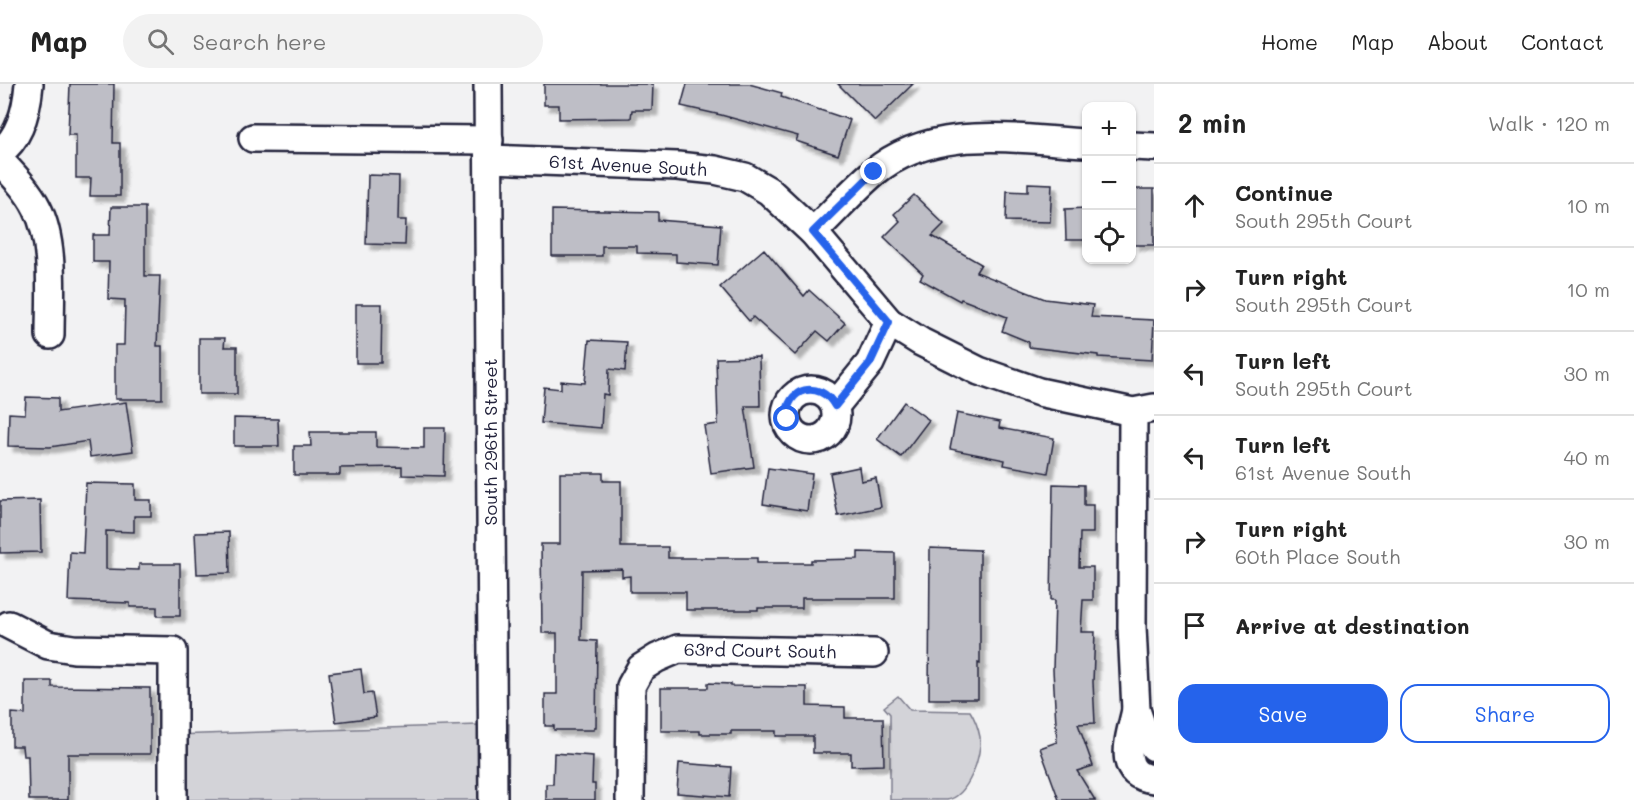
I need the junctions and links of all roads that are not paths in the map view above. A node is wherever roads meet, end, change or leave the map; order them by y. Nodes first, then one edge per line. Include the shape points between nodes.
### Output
1 (28, 84) edge
2 (488, 84) edge
3 (253, 138) dead end
4 (1082, 143) edge
5 (1136, 146) edge
6 (1154, 147) edge
7 (489, 149) junction
8 (0, 152) edge
9 (0, 160) edge
10 (813, 232) junction
11 (889, 322) junction
12 (50, 335) dead end
13 (835, 406) dead end
14 (1144, 410) edge
15 (9, 625) dead end
16 (874, 653) dead end
17 (1136, 710) junction
18 (1154, 747) edge
19 (1154, 779) edge
20 (173, 800) edge
21 (493, 800) edge
22 (630, 800) edge

1 - 8 street via 19,129 10,146
2 - 7 street, South 296th Street
3 - 7 street, 61st Avenue South
4 - 10 street via 980,137 943,140 909,150 874,172
5 - 6 street
7 - 10 street, 61st Avenue South via 715,170 745,177 769,191
7 - 21 street, South 296th Street
9 - 12 street via 32,198 43,222 49,258
10 - 11 street, 61st Avenue South
11 - 13 street via 870,363
11 - 14 street, 61st Avenue South via 979,371 1039,392
14 - 17 street via 1132,627
15 - 20 street via 48,645 173,651
16 - 22 street, 63rd Court South via 678,649 657,658 641,668 631,686
17 - 18 street
17 - 19 street via 1127,757 1140,776

